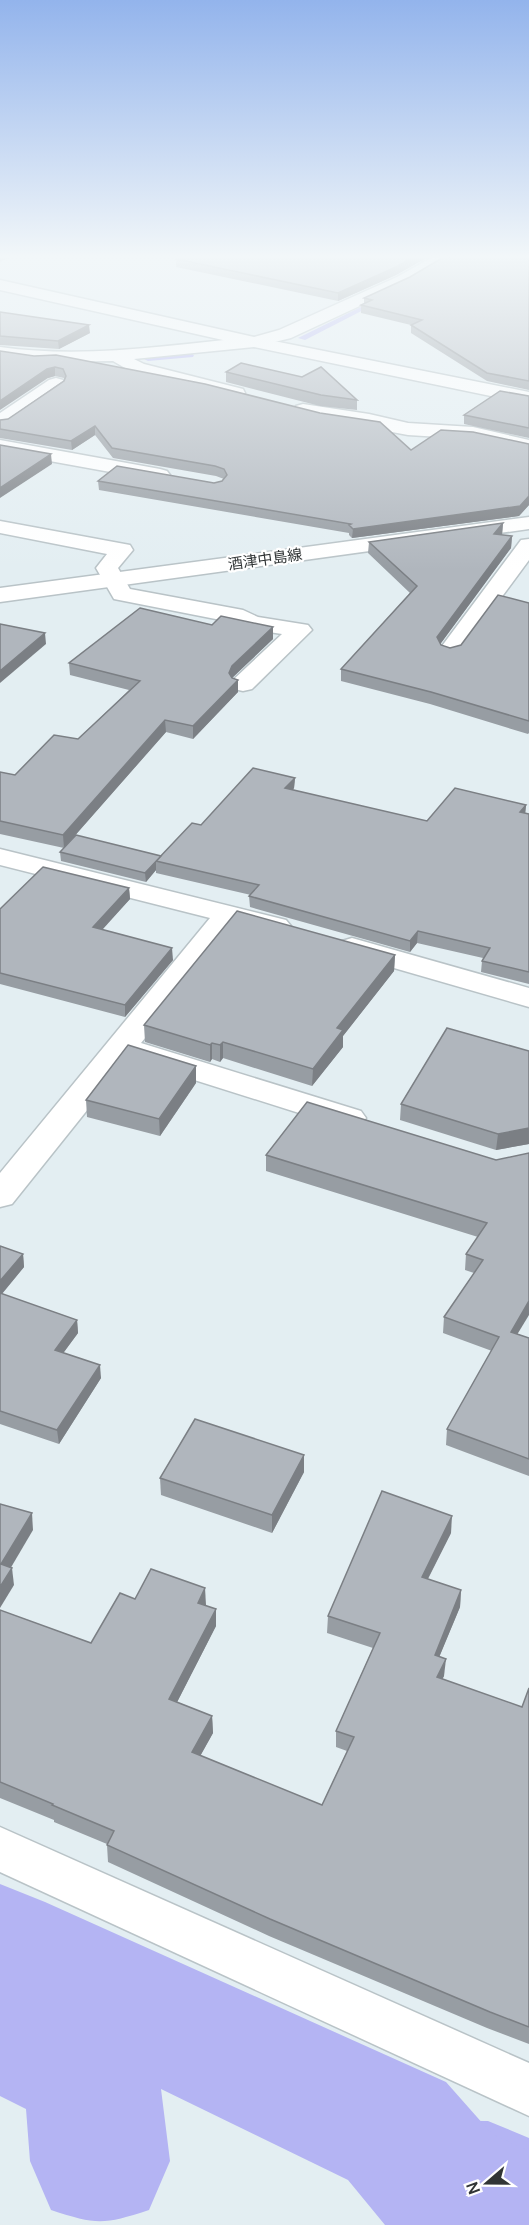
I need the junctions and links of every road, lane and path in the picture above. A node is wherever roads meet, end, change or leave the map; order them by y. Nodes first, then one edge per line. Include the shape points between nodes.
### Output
1 (124, 362) edge
2 (292, 362) edge
3 (351, 362) edge
4 (56, 384) edge
5 (252, 397) edge
6 (529, 398) edge
7 (286, 405) edge
8 (529, 413) edge
9 (0, 422) edge
10 (0, 446) edge
11 (529, 446) edge
12 (181, 478) edge
13 (529, 523) edge
14 (0, 527) edge
15 (529, 545) edge
16 (112, 580) junction
17 (0, 595) edge
18 (450, 651) edge
19 (243, 684) dead end
20 (0, 857) edge
21 (230, 913) junction
22 (529, 998) edge
23 (121, 1047) junction
24 (382, 1128) edge
25 (0, 1196) edge
26 (0, 1849) edge
27 (529, 2090) edge

1 - 5 street
2 - 8 street
3 - 6 street
4 - 9 street
7 - 11 street via 408,429 473,434
10 - 12 street
13 - 16 street, 酒津中島線
14 - 16 street via 122,550 107,568
15 - 18 street
16 - 17 street, 酒津中島線
16 - 19 street via 122,594 300,630
20 - 21 street
21 - 22 street
21 - 23 street
23 - 24 street
23 - 25 street
26 - 27 street

